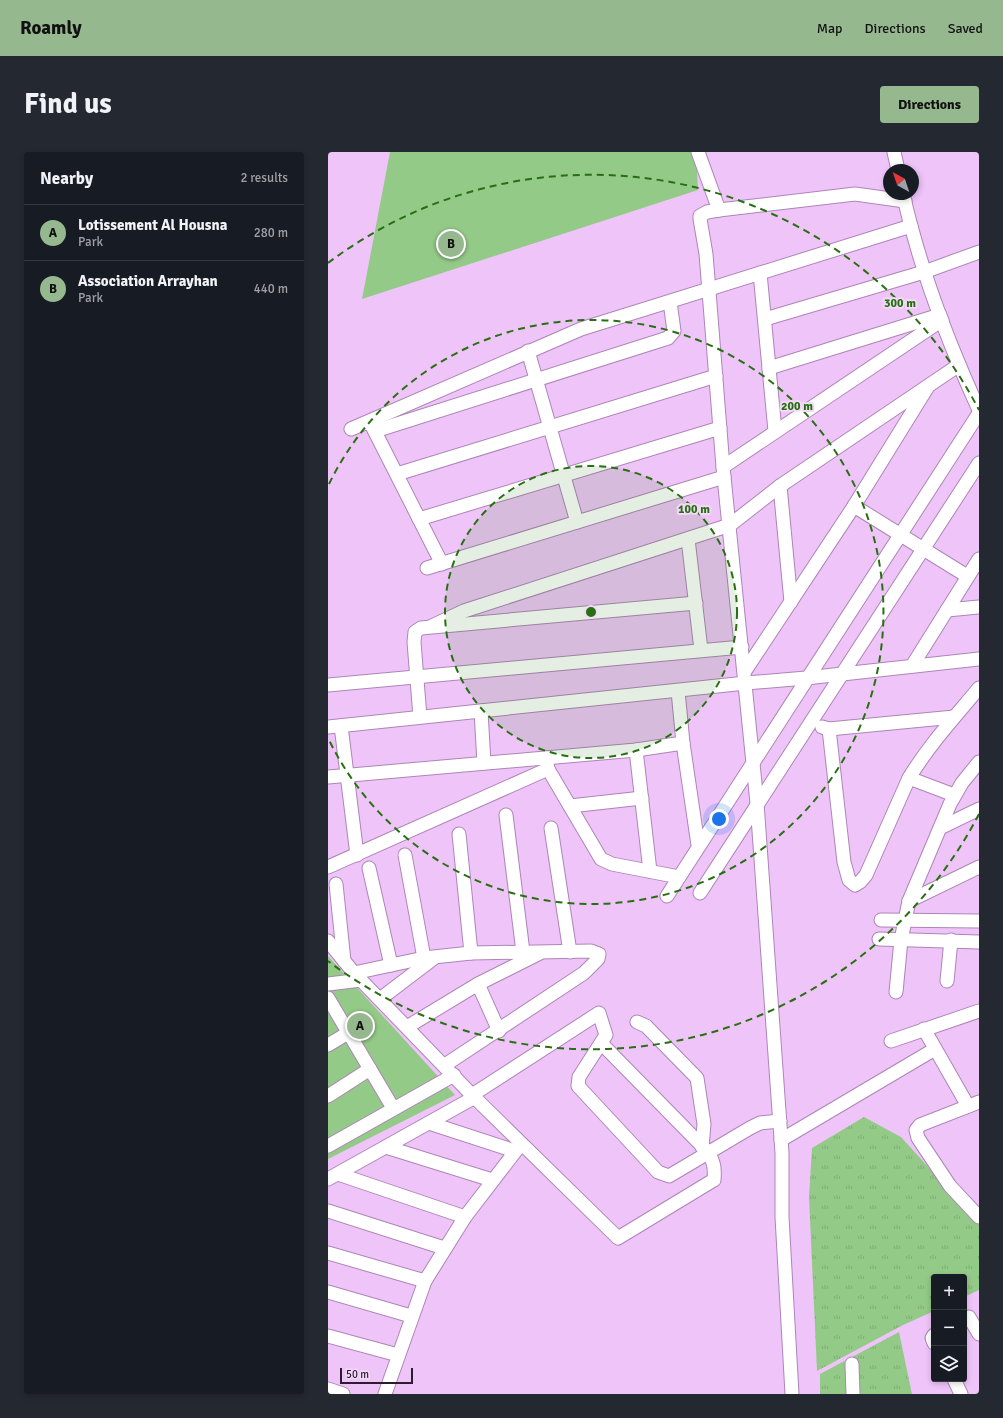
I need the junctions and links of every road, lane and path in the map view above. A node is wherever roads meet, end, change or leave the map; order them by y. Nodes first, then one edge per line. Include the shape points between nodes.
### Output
1 (698, 152) edge
2 (894, 152) edge
3 (897, 164) edge
4 (883, 196) edge
5 (905, 200) edge
6 (718, 210) junction
7 (911, 226) junction
8 (979, 252) edge
9 (924, 272) junction
10 (760, 273) junction
11 (708, 290) junction
12 (670, 302) junction
13 (941, 317) junction
14 (765, 320) junction
15 (528, 351) junction
16 (959, 365) junction
17 (769, 368) junction
18 (716, 376) junction
19 (536, 379) junction
20 (930, 384) junction
21 (415, 401) junction
22 (979, 410) edge
23 (979, 413) edge
24 (422, 416) junction
25 (372, 426) junction
26 (550, 427) junction
27 (720, 428) junction
28 (351, 429) dead end
29 (775, 430) junction
30 (979, 463) edge
31 (723, 472) junction
32 (397, 474) junction
33 (564, 475) junction
34 (780, 486) junction
35 (854, 506) junction
36 (420, 519) junction
37 (578, 522) junction
38 (730, 525) junction
39 (900, 535) junction
40 (688, 540) junction
41 (923, 550) junction
42 (979, 559) edge
43 (442, 564) junction
44 (427, 568) dead end
45 (967, 576) junction
46 (791, 602) junction
47 (696, 603) junction
48 (979, 607) edge
49 (947, 610) junction
50 (432, 626) junction
51 (742, 647) junction
52 (701, 650) junction
53 (979, 658) edge
54 (912, 666) junction
55 (842, 674) junction
56 (417, 677) junction
57 (746, 677) junction
58 (806, 678) junction
59 (328, 684) edge
60 (979, 688) edge
61 (678, 691) junction
62 (481, 711) junction
63 (420, 717) junction
64 (954, 717) junction
65 (810, 725) junction
66 (341, 726) junction
67 (328, 727) edge
68 (829, 728) junction
69 (683, 744) junction
70 (636, 750) junction
71 (754, 761) junction
72 (979, 762) edge
73 (484, 763) junction
74 (547, 763) junction
75 (346, 774) junction
76 (328, 777) edge
77 (909, 778) junction
78 (954, 795) junction
79 (642, 798) junction
80 (757, 803) junction
81 (570, 806) junction
82 (979, 809) edge
83 (506, 815) dead end
84 (550, 828) dead end
85 (940, 828) junction
86 (459, 834) dead end
87 (698, 845) junction
88 (358, 855) junction
89 (405, 855) dead end
90 (328, 867) edge
91 (979, 867) edge
92 (369, 868) dead end
93 (650, 871) junction
94 (679, 877) junction
95 (336, 884) dead end
96 (700, 893) dead end
97 (667, 896) dead end
98 (909, 901) junction
99 (881, 920) dead end
100 (904, 920) junction
101 (979, 921) edge
102 (879, 939) dead end
103 (900, 940) junction
104 (951, 940) junction
105 (328, 941) edge
106 (979, 942) edge
107 (523, 952) junction
108 (570, 952) junction
109 (471, 953) junction
110 (542, 953) junction
111 (430, 957) junction
112 (344, 961) junction
113 (391, 965) junction
114 (357, 976) junction
115 (947, 981) dead end
116 (328, 984) edge
117 (478, 984) junction
118 (896, 992) dead end
119 (328, 998) edge
120 (380, 999) junction
121 (979, 1011) edge
122 (636, 1022) dead end
123 (407, 1027) junction
124 (924, 1029) junction
125 (499, 1031) junction
126 (348, 1032) junction
127 (891, 1041) dead end
128 (602, 1044) junction
129 (328, 1045) edge
130 (935, 1049) junction
131 (370, 1070) junction
132 (449, 1070) junction
133 (328, 1096) edge
134 (473, 1096) junction
135 (973, 1104) edge
136 (393, 1108) junction
137 (780, 1121) junction
138 (429, 1123) junction
139 (781, 1140) junction
140 (328, 1146) edge
141 (386, 1147) junction
142 (518, 1147) junction
143 (705, 1150) junction
144 (333, 1176) edge
145 (492, 1180) junction
146 (974, 1204) edge
147 (328, 1211) edge
148 (465, 1217) junction
149 (979, 1217) edge
150 (444, 1248) junction
151 (328, 1253) edge
152 (425, 1281) junction
153 (328, 1292) edge
154 (411, 1316) junction
155 (971, 1316) edge
156 (979, 1334) edge
157 (328, 1336) edge
158 (398, 1355) junction
159 (852, 1364) dead end
160 (955, 1382) edge
161 (328, 1389) edge
162 (343, 1394) edge
163 (385, 1394) edge
164 (792, 1394) edge
165 (853, 1394) edge
166 (961, 1394) edge

1 - 6 street
2 - 3 street
4 - 6 street via 855,194
5 - 7 street
6 - 11 street via 700,216
7 - 9 street
7 - 10 street
8 - 9 street
9 - 13 street
9 - 14 street
10 - 11 street
10 - 14 street
11 - 12 street
11 - 18 street
12 - 15 street via 581,329
12 - 19 street via 674,331 668,338
13 - 16 street
13 - 17 street
13 - 29 street
14 - 17 street
15 - 19 street
15 - 21 street
16 - 20 street
16 - 22 street
17 - 29 street
18 - 26 street
18 - 27 street
19 - 24 street
19 - 26 street
20 - 34 street
20 - 35 street
21 - 24 street
21 - 25 street
23 - 39 street
24 - 25 street
25 - 28 street
25 - 32 street
26 - 32 street
26 - 33 street
27 - 31 street
27 - 33 street
29 - 31 street
30 - 41 street
31 - 37 street
31 - 38 street
32 - 36 street
33 - 36 street
33 - 37 street
34 - 38 street
34 - 46 street
35 - 39 street
35 - 46 street
36 - 43 street
37 - 43 street
38 - 40 street
38 - 51 street
39 - 41 street
39 - 58 street
40 - 47 street
40 - 50 street via 464,611
41 - 45 street
41 - 55 street
42 - 45 street
43 - 44 street
45 - 49 street
46 - 57 street
47 - 50 street
47 - 52 street
48 - 49 street
49 - 54 street
50 - 56 street via 418,630 414,634
51 - 52 street
51 - 57 street
52 - 56 street
53 - 54 street
54 - 55 street
55 - 58 street
55 - 65 street
56 - 59 street
56 - 63 street
57 - 58 street
57 - 61 street
57 - 71 street
58 - 71 street
60 - 64 street
61 - 62 street
61 - 69 street
62 - 63 street
62 - 73 street
63 - 66 street
64 - 68 street
64 - 77 street via 929,745
65 - 68 street
65 - 80 street
66 - 67 street
66 - 75 street
68 - 77 street via 844,862 846,874 852,884 858,884 866,875
69 - 70 street
69 - 87 street
70 - 74 street
70 - 79 street
71 - 80 street
71 - 87 street
72 - 78 street
73 - 74 street
73 - 75 street
74 - 81 street
74 - 88 street
75 - 76 street
75 - 88 street
77 - 78 street
78 - 85 street
79 - 81 street
79 - 93 street
80 - 96 street
80 - 137 street
81 - 93 street via 601,859 612,864
82 - 85 street
83 - 107 street
84 - 108 street
85 - 98 street
86 - 109 street
87 - 94 street
88 - 90 street
89 - 111 street
91 - 98 street
92 - 113 street
93 - 94 street
94 - 97 street
95 - 112 street
98 - 100 street
99 - 100 street
100 - 101 street
100 - 103 street
102 - 103 street
103 - 104 street
103 - 118 street
104 - 106 street
104 - 115 street
105 - 112 street
107 - 109 street
107 - 110 street
108 - 110 street
108 - 125 street via 591,951 599,954 598,959 584,973
109 - 111 street
110 - 117 street
111 - 113 street
111 - 120 street
112 - 114 street
113 - 114 street
114 - 116 street
114 - 120 street
117 - 123 street
117 - 125 street
119 - 126 street
120 - 123 street
121 - 124 street
122 - 143 street via 646,1026 696,1078 704,1124
123 - 132 street
124 - 127 street
124 - 130 street
125 - 132 street
126 - 129 street
126 - 131 street
128 - 134 street via 606,1035 600,1013
128 - 143 street
128 - 143 street via 579,1077 578,1086 658,1172 669,1176
130 - 135 street
130 - 139 street
131 - 133 street
131 - 136 street
132 - 134 street
132 - 136 street
134 - 138 street
134 - 142 street
135 - 146 street via 920,1125 916,1130 934,1164
136 - 140 street
137 - 139 street
137 - 143 street via 760,1123
138 - 141 street
138 - 142 street
139 - 164 street via 782,1217
141 - 144 street
141 - 145 street
142 - 143 street via 618,1238 714,1180 714,1164
142 - 145 street
144 - 148 street
145 - 148 street
146 - 149 street
147 - 150 street
148 - 150 street
150 - 152 street
151 - 152 street
152 - 154 street
153 - 154 street
154 - 158 street
155 - 156 street
157 - 158 street
158 - 163 street
159 - 165 street
160 - 166 street
161 - 162 street

